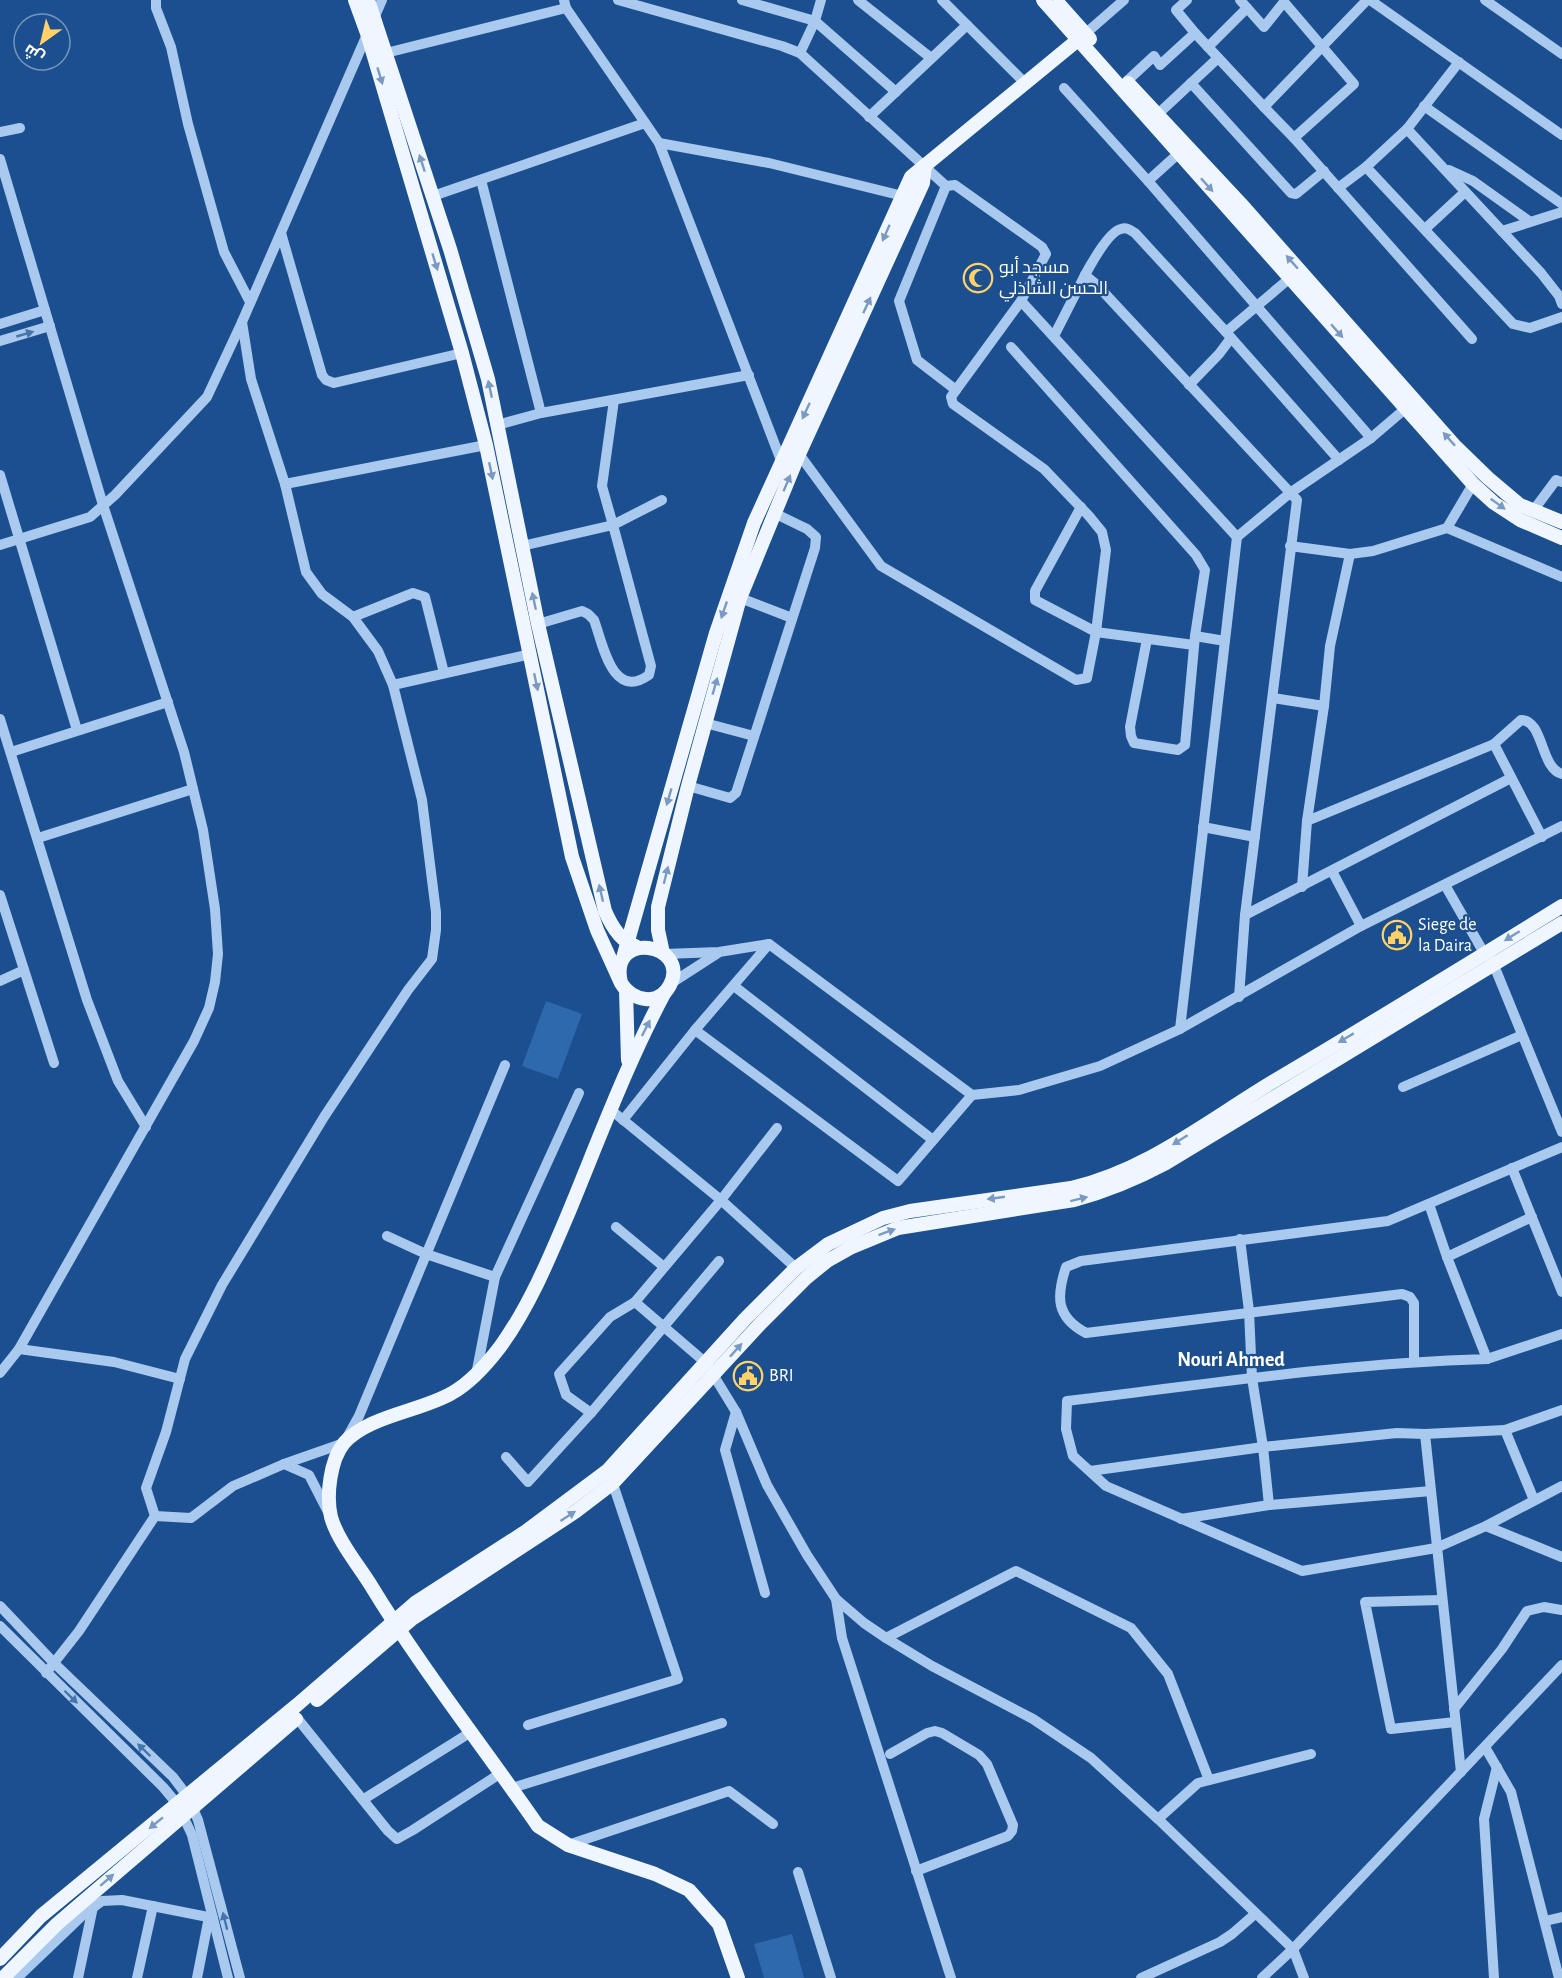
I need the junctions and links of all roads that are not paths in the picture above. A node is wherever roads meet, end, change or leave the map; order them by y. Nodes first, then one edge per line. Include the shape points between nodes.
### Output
1 (156, 0) edge
2 (355, 0) edge
3 (368, 0) edge
4 (382, 0) edge
5 (618, 0) edge
6 (742, 0) edge
7 (821, 0) edge
8 (858, 0) edge
9 (942, 0) edge
10 (1043, 0) edge
11 (1054, 0) edge
12 (1125, 0) edge
13 (1167, 0) edge
14 (1187, 0) edge
15 (1369, 0) edge
16 (1485, 0) edge
17 (1285, 1) edge
18 (565, 4) edge
19 (1244, 4) edge
20 (1176, 10) junction
21 (375, 18) junction
22 (815, 21) junction
23 (967, 25) junction
24 (367, 33) junction
25 (1195, 33) junction
26 (1082, 37) junction
27 (1323, 46) junction
28 (1208, 47) junction
29 (800, 53) junction
30 (386, 54) junction
31 (1562, 54) edge
32 (931, 58) junction
33 (1218, 58) junction
34 (1459, 62) junction
35 (1127, 81) junction
36 (1025, 83) junction
37 (1191, 83) junction
38 (1064, 88) dead end
39 (896, 92) junction
40 (1424, 106) junction
41 (1264, 107) junction
42 (1158, 114) junction
43 (869, 117) junction
44 (645, 123) junction
45 (20, 128) dead end
46 (1407, 129) junction
47 (0, 132) edge
48 (1562, 135) edge
49 (1294, 138) junction
50 (659, 143) junction
51 (1179, 153) junction
52 (0, 159) edge
53 (925, 165) junction
54 (1441, 166) junction
55 (1366, 167) junction
56 (1324, 171) junction
57 (481, 180) junction
58 (1148, 181) junction
59 (946, 186) junction
60 (1338, 188) junction
61 (1465, 192) junction
62 (433, 196) junction
63 (903, 196) junction
64 (1562, 204) edge
65 (1562, 212) edge
66 (1529, 221) junction
67 (1425, 229) junction
68 (1502, 231) junction
69 (281, 233) junction
70 (1085, 275) junction
71 (1290, 278) junction
72 (1021, 301) junction
73 (250, 303) junction
74 (1562, 304) edge
75 (1257, 306) junction
76 (45, 310) junction
77 (1562, 317) edge
78 (242, 322) junction
79 (0, 324) edge
80 (50, 327) junction
81 (1228, 335) junction
82 (1054, 336) junction
83 (1472, 339) dead end
84 (0, 341) edge
85 (1011, 347) dead end
86 (462, 353) junction
87 (748, 375) junction
88 (1190, 385) junction
89 (956, 390) junction
90 (614, 400) junction
91 (1405, 409) junction
92 (541, 413) junction
93 (497, 425) junction
94 (1371, 438) junction
95 (486, 445) junction
96 (799, 454) junction
97 (1340, 460) junction
98 (782, 462) junction
99 (0, 475) edge
100 (1562, 482) edge
101 (285, 484) junction
102 (1473, 484) junction
103 (1290, 493) junction
104 (662, 500) dead end
105 (103, 505) junction
106 (1081, 507) junction
107 (1533, 511) junction
108 (774, 513) junction
109 (1562, 522) edge
110 (613, 525) junction
111 (1447, 528) junction
112 (1237, 537) junction
113 (20, 538) junction
114 (1562, 538) edge
115 (0, 545) edge
116 (522, 546) junction
117 (1290, 546) junction
118 (1350, 554) junction
119 (1562, 577) edge
120 (740, 598) junction
121 (353, 617) junction
122 (792, 618) junction
123 (538, 624) junction
124 (1096, 632) junction
125 (1147, 639) junction
126 (1195, 640) junction
127 (1225, 641) junction
128 (531, 654) junction
129 (444, 673) junction
130 (393, 685) junction
131 (1273, 698) junction
132 (168, 702) junction
133 (1324, 706) junction
134 (0, 719) edge
135 (705, 723) junction
136 (77, 730) junction
137 (754, 736) junction
138 (1494, 744) junction
139 (11, 752) junction
140 (1562, 774) edge
141 (1512, 778) junction
142 (688, 786) junction
143 (193, 789) junction
144 (1307, 821) junction
145 (1562, 826) edge
146 (1203, 827) junction
147 (1255, 837) junction
148 (1542, 837) junction
149 (38, 838) junction
150 (1332, 871) junction
151 (1445, 885) junction
152 (1302, 887) junction
153 (0, 895) edge
154 (1562, 906) edge
155 (1245, 915) junction
156 (1562, 923) edge
157 (1361, 926) junction
158 (634, 945) junction
159 (769, 945) junction
160 (719, 952) junction
161 (664, 953) junction
162 (1489, 958) junction
163 (24, 970) junction
164 (0, 981) edge
165 (734, 986) junction
166 (624, 987) junction
167 (668, 988) junction
168 (1239, 997) junction
169 (1180, 1029) junction
170 (695, 1030) junction
171 (1522, 1035) junction
172 (54, 1063) dead end
173 (505, 1065) dead end
174 (628, 1065) junction
175 (1403, 1087) dead end
176 (579, 1093) dead end
177 (972, 1095) junction
178 (611, 1110) junction
179 (622, 1120) junction
180 (146, 1127) junction
181 (777, 1128) dead end
182 (1562, 1132) edge
183 (933, 1140) junction
184 (1562, 1146) edge
185 (1512, 1168) junction
186 (721, 1200) junction
187 (1429, 1204) junction
188 (1532, 1217) junction
189 (616, 1227) dead end
190 (387, 1236) dead end
191 (1240, 1239) junction
192 (426, 1254) junction
193 (1447, 1257) junction
194 (719, 1261) dead end
195 (664, 1267) junction
196 (796, 1268) junction
197 (495, 1277) junction
198 (1562, 1292) edge
199 (635, 1302) junction
200 (1250, 1311) junction
201 (664, 1324) junction
202 (1562, 1334) edge
203 (20, 1349) junction
204 (1487, 1359) junction
205 (1414, 1361) junction
206 (706, 1363) junction
207 (0, 1373) edge
208 (476, 1375) junction
209 (713, 1376) junction
210 (180, 1378) junction
211 (1252, 1378) junction
212 (1562, 1410) edge
213 (736, 1412) junction
214 (591, 1413) junction
215 (1505, 1430) junction
216 (1425, 1434) junction
217 (344, 1443) junction
218 (1263, 1447) junction
219 (507, 1457) dead end
220 (284, 1464) junction
221 (608, 1470) junction
222 (1090, 1471) junction
223 (613, 1483) junction
224 (1562, 1486) edge
225 (1431, 1491) junction
226 (1534, 1500) junction
227 (1269, 1505) junction
228 (155, 1516) junction
229 (332, 1518) junction
230 (1181, 1519) junction
231 (1486, 1526) junction
232 (1436, 1548) junction
233 (1562, 1557) edge
234 (765, 1593) dead end
235 (836, 1599) junction
236 (1441, 1600) junction
237 (0, 1606) edge
238 (1562, 1610) edge
239 (0, 1626) edge
240 (395, 1626) junction
241 (886, 1638) junction
242 (54, 1663) junction
243 (1562, 1665) edge
244 (46, 1673) junction
245 (1454, 1709) junction
246 (297, 1718) junction
247 (1455, 1722) junction
248 (722, 1723) dead end
249 (528, 1725) dead end
250 (471, 1732) junction
251 (1485, 1747) junction
252 (890, 1754) dead end
253 (1311, 1754) dead end
254 (1497, 1767) junction
255 (1461, 1772) junction
256 (501, 1773) junction
257 (1209, 1780) junction
258 (512, 1788) junction
259 (364, 1799) junction
260 (185, 1806) junction
261 (1158, 1819) junction
262 (773, 1824) dead end
263 (568, 1845) junction
264 (916, 1871) junction
265 (798, 1872) dead end
266 (153, 1906) junction
267 (93, 1907) junction
268 (1255, 1914) junction
269 (1562, 1917) edge
270 (211, 1918) junction
271 (1545, 1921) junction
272 (1293, 1949) junction
273 (27, 1954) junction
274 (0, 1959) edge
275 (21, 1976) edge
276 (3, 1978) edge
277 (78, 1978) edge
278 (136, 1978) edge
279 (197, 1978) edge
280 (228, 1978) edge
281 (240, 1978) edge
282 (738, 1978) edge
283 (831, 1978) edge
284 (951, 1978) edge
285 (1141, 1978) edge
286 (1262, 1978) edge
287 (1304, 1978) edge
288 (1494, 1978) edge
289 (1559, 1978) edge

1 - 73 street via 224,252
2 - 24 main road
3 - 21 main road
3 - 24 street
4 - 21 street
5 - 29 street
6 - 22 street
7 - 22 street
8 - 32 street
9 - 23 street
10 - 26 main road
11 - 26 main road
12 - 26 street
13 - 20 street
14 - 20 street
15 - 27 street
15 - 34 street
16 - 31 street
17 - 19 street via 1264,27
17 - 27 street
18 - 30 street
18 - 44 street
19 - 28 street
20 - 25 street
21 - 24 street
21 - 30 main road
22 - 29 street
22 - 39 street
23 - 32 street
23 - 36 street
24 - 69 street
24 -> 86 main road
25 - 28 street
25 - 35 street via 1160,65 1154,56
26 - 35 main road
26 - 36 main road
26 - 51 main road
27 - 41 street
27 - 49 street via 1354,84
28 - 33 street
29 - 43 street
62 -> 30 main road
32 - 39 street
33 - 37 street
33 - 41 street
34 - 40 street
34 - 48 street
35 - 42 main road
36 - 53 main road
37 - 42 street
37 - 56 street via 1291,193 1296,194
38 - 58 street
39 - 43 street
40 - 46 street
40 - 64 street
41 - 49 street
107 -> 42 main road via 1520,505 1454,446
43 - 53 street
44 - 50 street
44 - 57 street
45 - 47 street
46 - 54 street
46 - 55 street
49 - 56 street
50 - 63 street via 769,163
50 - 87 street
51 - 58 street
51 -> 71 main road
52 - 76 street
53 - 59 street
53 - 63 main road via 911,177
96 -> 53 main road via 923,183
54 - 61 street
54 - 66 street via 1473,182
55 - 60 street
55 - 67 street
56 - 60 street
57 - 62 street
57 - 92 street
58 - 75 street
59 - 72 street via 955,185 1046,254
59 - 89 street via 899,301 917,360
60 - 83 street
61 - 67 street
61 - 68 street
93 -> 62 main road via 488,379
63 -> 98 main road
65 - 66 street
66 - 68 street
67 - 77 street via 1513,324 1530,328
68 - 74 street via 1541,273
69 - 73 street
69 - 86 street via 326,380 334,383
70 - 81 street via 1115,231 1129,229
70 - 82 street
70 - 88 street
71 - 75 street
71 -> 91 main road
72 - 82 street
72 - 89 street
73 - 78 street
75 - 81 street
75 - 94 street
76 - 79 street
76 - 80 street
78 - 101 street via 251,379
78 - 105 street via 207,397
84 -> 80 street
80 - 105 street
81 - 88 street via 1220,354
81 - 97 street
82 - 112 street
85 - 126 street via 1196,555 1205,570
86 - 95 main road
87 - 90 street
87 - 98 street
88 - 103 street
89 - 106 street via 951,397 953,404 1044,469
90 - 92 street
90 - 110 street via 602,486
91 - 94 street
91 - 102 main road
92 - 93 street
93 - 116 main road
94 - 97 street
95 - 101 street
95 -> 128 main road
108 -> 96 main road
96 - 124 street via 880,566 897,578 1076,680 1087,678
97 - 103 street
98 -> 158 main road via 754,523 716,633
99 - 113 street
100 - 107 street via 1556,480
101 - 121 street via 306,572 322,594
102 - 111 street
102 -> 114 main road via 1520,520
103 - 112 street
103 - 117 street via 1297,500
104 - 110 street
105 - 113 street via 90,517
105 - 132 street
106 - 124 street via 1102,532 1106,550
106 - 124 street via 1034,596
107 - 109 main road
108 - 120 main road
108 - 122 street via 816,537
110 - 116 street
110 - 123 street via 651,666 649,675 636,682 612,672 594,620 582,610
111 - 118 street
111 - 119 street
112 - 127 street
113 - 115 street
113 - 136 street
123 -> 116 main road
117 - 118 street
117 - 131 street
118 - 133 street via 1330,646
120 - 122 street
135 -> 120 main road
121 - 129 street via 413,593 425,597
121 - 130 street via 378,651
122 - 137 street
158 -> 123 main road via 616,932 605,911
124 - 125 street
125 - 126 street
125 - 126 street via 1131,736 1134,743 1178,750 1185,745
126 - 127 street
127 - 146 street
128 - 129 street
128 -> 166 main road via 572,857 597,930
129 - 130 street
130 - 210 street via 422,800 436,912 432,959 324,1117 222,1285 185,1359
131 - 133 street
131 - 147 street
132 - 136 street
132 - 143 street
133 - 144 street
134 - 139 street
135 - 137 street
135 - 142 main road
136 - 139 street
137 - 142 street via 740,783 730,798
138 - 140 street via 1521,720 1527,720 1553,769
138 - 141 street
138 - 144 street
139 - 149 street
141 - 148 street
141 - 150 street
161 -> 142 main road via 658,907
143 - 149 street
143 - 180 street via 214,909 218,954 215,982 209,1008 194,1041
144 - 152 street
145 - 148 street
146 - 147 street
146 - 169 street
147 - 155 street
148 - 151 street
149 - 180 street via 87,1000 118,1081
150 - 152 street
150 - 157 street
151 - 157 street
151 - 162 street
152 - 155 street
153 - 163 street
154 -> 162 main road
155 - 168 street
156 - 162 main road
157 - 168 street
158 - 161 main road
158 - 166 main road via 620,967
159 - 160 street
159 - 165 street
159 - 177 street
160 - 161 street
160 - 167 street
161 - 167 main road via 673,971
162 - 171 street
162 -> 196 main road via 1278,1078 1170,1147 1114,1175 1071,1188 883,1218 828,1244
209 -> 162 main road via 806,1278 852,1247 898,1228 1074,1200 1138,1178
163 - 164 street
163 - 172 street
165 - 170 street
165 - 183 street
166 - 167 main road via 645,1000
166 - 174 main road
174 -> 167 main road
168 - 169 street
169 - 177 street via 1100,1066 1019,1090
170 - 179 street
170 - 183 street via 897,1181
171 - 175 street
171 - 182 street
173 - 192 street
174 - 178 main road
176 - 197 street
177 - 183 street
178 - 179 street
178 - 208 main road via 522,1311 500,1347
179 - 186 street
180 - 203 street
181 - 186 street
184 - 185 street
185 - 187 street
185 - 188 street
186 - 195 street
186 - 196 street
187 - 191 street via 1389,1221
187 - 193 street
188 - 193 street
188 - 198 street
189 - 195 street
190 - 192 street
191 - 200 street
191 - 200 street via 1081,1261 1066,1268 1059,1289 1063,1314 1072,1325 1086,1332
192 - 197 street
192 - 217 street via 359,1416
193 - 204 street
194 - 201 street
195 - 199 street
196 - 206 main road
197 - 208 street
199 - 201 street
199 - 214 street via 610,1317 559,1374 566,1395
200 - 205 street via 1402,1294 1414,1303
200 - 211 street
201 - 206 street
201 - 214 street
202 - 204 street
203 - 207 street
203 - 210 street via 114,1362
204 - 205 street
205 - 211 street
206 - 209 street
206 - 221 main road
208 - 217 main road via 451,1394 363,1429
209 - 213 street
209 - 223 main road
210 - 228 street via 146,1488
211 - 218 street
211 - 222 street via 1067,1401 1066,1429 1073,1456
212 - 215 street
213 - 234 street via 724,1450
213 - 235 street via 767,1485
214 - 219 street via 528,1482
215 - 216 street
215 - 226 street
216 - 218 street via 1397,1433
216 - 225 street
217 - 220 street
217 - 229 main road via 328,1492
218 - 222 street
218 - 227 street
220 - 228 street via 233,1486 191,1518
220 - 229 street via 309,1475
221 - 223 street
221 - 240 main road via 525,1532 424,1597
222 - 230 street via 1106,1486
240 -> 223 main road via 412,1619
223 - 249 street via 678,1679
224 - 226 street
225 - 227 street
225 - 232 street
226 - 231 street
227 - 230 street
228 - 242 street
229 - 240 main road
230 - 232 street via 1302,1571
231 - 232 street
231 - 233 street
232 - 236 street
235 - 241 street
235 - 264 street via 842,1638
236 - 245 street
236 - 247 street via 1365,1602 1391,1730
237 - 242 street
238 - 245 street via 1544,1607 1527,1611
239 - 244 street
240 - 246 main road
240 - 250 main road
240 - 260 main road via 297,1706
241 - 257 street via 1016,1571 1131,1628 1168,1674
241 - 261 street via 1072,1744
242 - 244 street
260 -> 242 street via 173,1777
243 - 251 street
244 -> 260 street
245 - 247 street
246 - 259 street
246 - 260 main road
247 - 255 street
248 - 258 street
250 - 256 main road
250 - 259 street
251 - 254 street
251 - 255 street
252 - 264 street via 927,1733 942,1732 987,1764 1013,1825 1008,1836
253 - 257 street
254 - 271 street via 1511,1792
254 - 288 street via 1484,1819
255 - 272 street
256 - 258 main road
256 - 259 street via 397,1839
257 - 261 street via 1197,1783
258 - 263 main road via 538,1826
260 - 270 street
273 -> 260 main road
260 -> 274 main road via 41,1916
281 -> 260 street via 202,1832
261 - 268 street
262 - 263 street via 729,1791
263 - 282 main road via 655,1874 689,1890 719,1924
264 - 284 street
265 - 283 street
266 - 267 street via 113,1899
266 - 270 street
266 - 278 street
267 - 275 street
267 - 277 street
268 - 272 street
268 - 285 street via 1220,1942
269 - 271 street
270 - 279 street
270 - 280 street
271 - 289 street
272 - 286 street
272 - 287 street
273 - 275 street
273 - 276 main road

